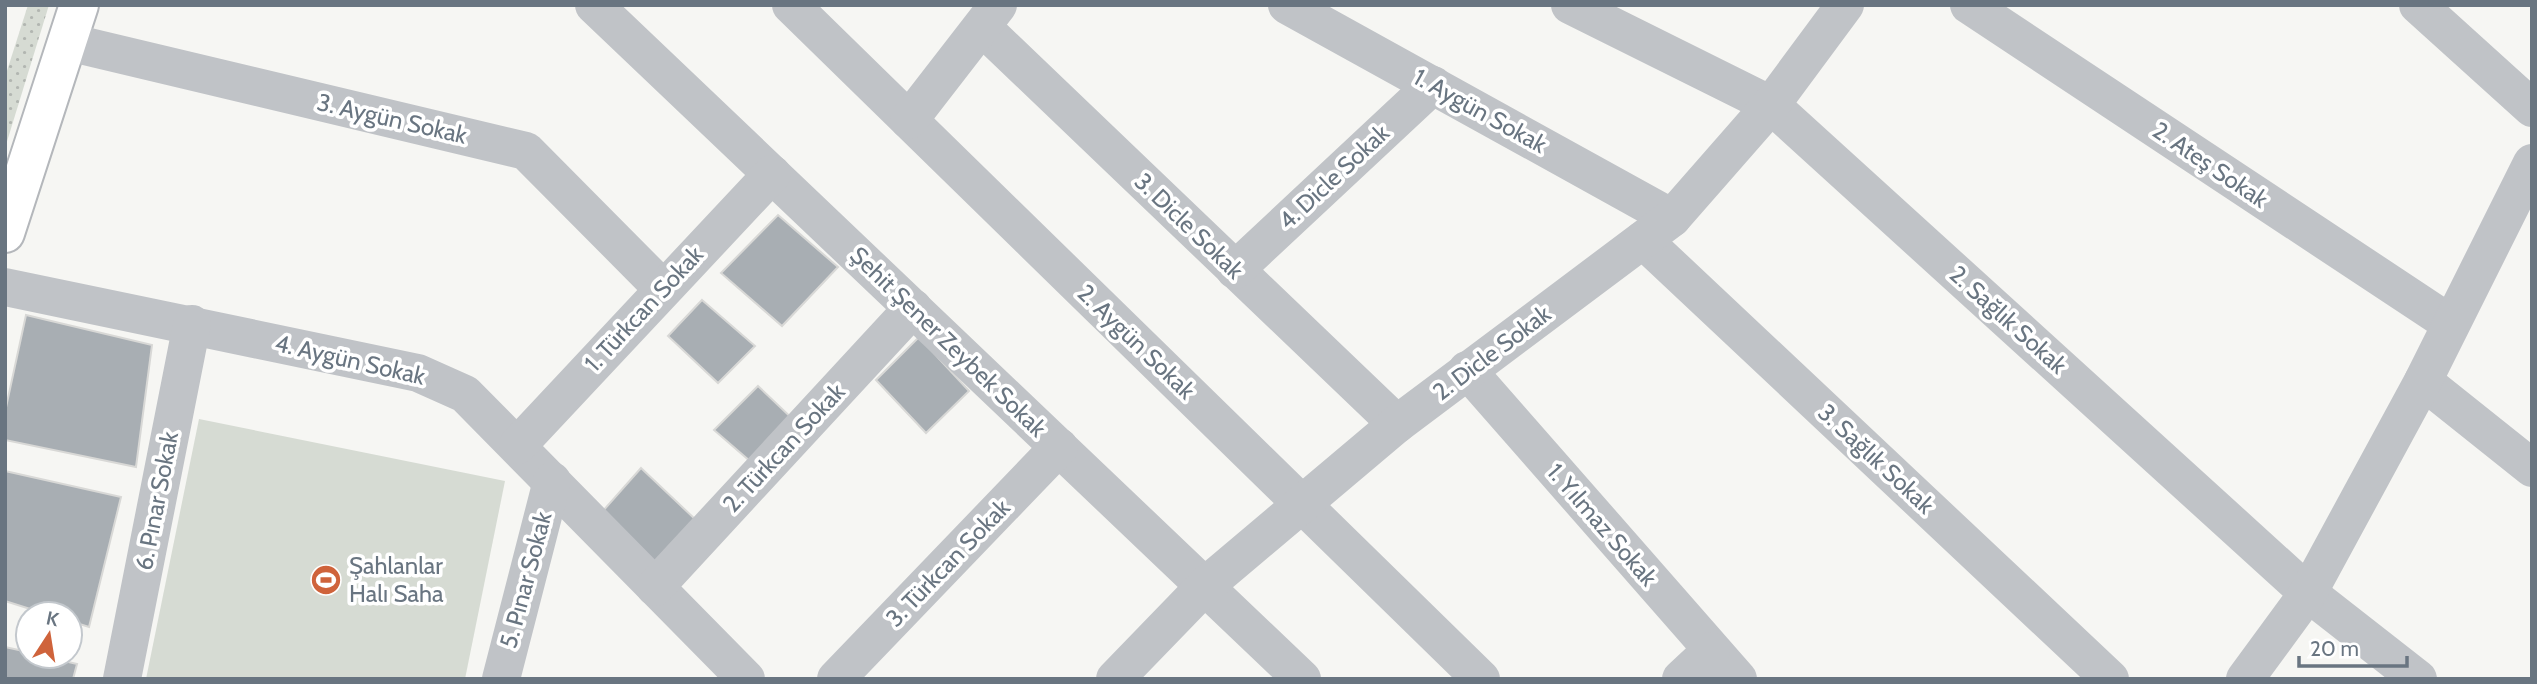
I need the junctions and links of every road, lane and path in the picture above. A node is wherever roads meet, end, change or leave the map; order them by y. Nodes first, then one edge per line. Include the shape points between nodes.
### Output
1 (79, 5) edge
2 (594, 5) edge
3 (791, 5) edge
4 (1287, 5) edge
5 (1570, 5) edge
6 (1845, 5) edge
7 (1969, 5) edge
8 (2418, 5) edge
9 (990, 16) edge
10 (68, 42) junction
11 (1433, 85) junction
12 (1771, 105) junction
13 (2532, 108) edge
14 (909, 120) junction
15 (2532, 163) edge
16 (772, 174) junction
17 (1658, 229) junction
18 (5, 233) edge
19 (1236, 270) junction
20 (5, 286) edge
21 (663, 289) junction
22 (913, 308) junction
23 (192, 324) junction
24 (2451, 324) junction
25 (1467, 370) junction
26 (2423, 381) junction
27 (1397, 424) junction
28 (517, 445) junction
29 (1059, 447) junction
30 (2532, 467) edge
31 (552, 481) junction
32 (1303, 505) junction
33 (1205, 586) junction
34 (654, 587) junction
35 (2308, 593) junction
36 (1711, 651) junction
37 (122, 679) edge
38 (501, 679) edge
39 (746, 679) edge
40 (836, 679) edge
41 (1115, 679) edge
42 (1302, 679) edge
43 (1481, 679) edge
44 (1681, 679) edge
45 (1738, 679) edge
46 (2110, 679) edge
47 (2245, 679) edge
48 (2418, 679) edge

1 - 10 main road
2 - 16 street, Şehit Şener Zeybek Sokak
3 - 14 street, 2. Aygün Sokak
4 - 11 street, 1. Aygün Sokak
5 - 12 street, 2. Sağlık Sokak
6 - 12 street, 2. Dicle Sokak
7 - 24 street, 2. Ateş Sokak
8 - 13 street
9 - 14 street
9 - 19 street, 3. Dicle Sokak
10 - 18 main road
10 - 21 street, 3. Aygün Sokak via 526,151
11 - 17 street, 1. Aygün Sokak
11 - 19 street, 4. Dicle Sokak
12 - 17 street, 2. Dicle Sokak
12 - 35 street, 2. Sağlık Sokak
14 - 32 street, 2. Aygün Sokak
15 - 24 street
16 - 21 street, 1. Türkcan Sokak
16 - 22 street, Şehit Şener Zeybek Sokak
17 - 25 street, 2. Dicle Sokak
17 - 46 street, 3. Sağlık Sokak
19 - 27 street, 3. Dicle Sokak
20 - 23 street, 4. Aygün Sokak
21 - 28 street, 1. Türkcan Sokak
22 - 29 street, Şehit Şener Zeybek Sokak
22 - 34 street, 2. Türkcan Sokak
23 - 28 street, 4. Aygün Sokak via 418,373 465,394
23 - 37 street, 6. Pınar Sokak
24 - 26 street
25 - 27 street, 2. Dicle Sokak
25 - 36 street, 1. Yılmaz Sokak
26 - 30 street
26 - 35 street
27 - 32 street, 2. Dicle Sokak
28 - 31 street, 4. Aygün Sokak
29 - 33 street, Şehit Şener Zeybek Sokak
29 - 40 street, 3. Türkcan Sokak
31 - 34 street, 4. Aygün Sokak
31 - 38 street, 5. Pınar Sokak
32 - 33 street, 2. Dicle Sokak
32 - 43 street, 2. Aygün Sokak
33 - 41 street, 2. Dicle Sokak
33 - 42 street, Şehit Şener Zeybek Sokak
34 - 39 street, 4. Aygün Sokak
35 - 47 street
35 - 48 street, 2. Sağlık Sokak
36 - 44 street
36 - 45 street, 1. Yılmaz Sokak

